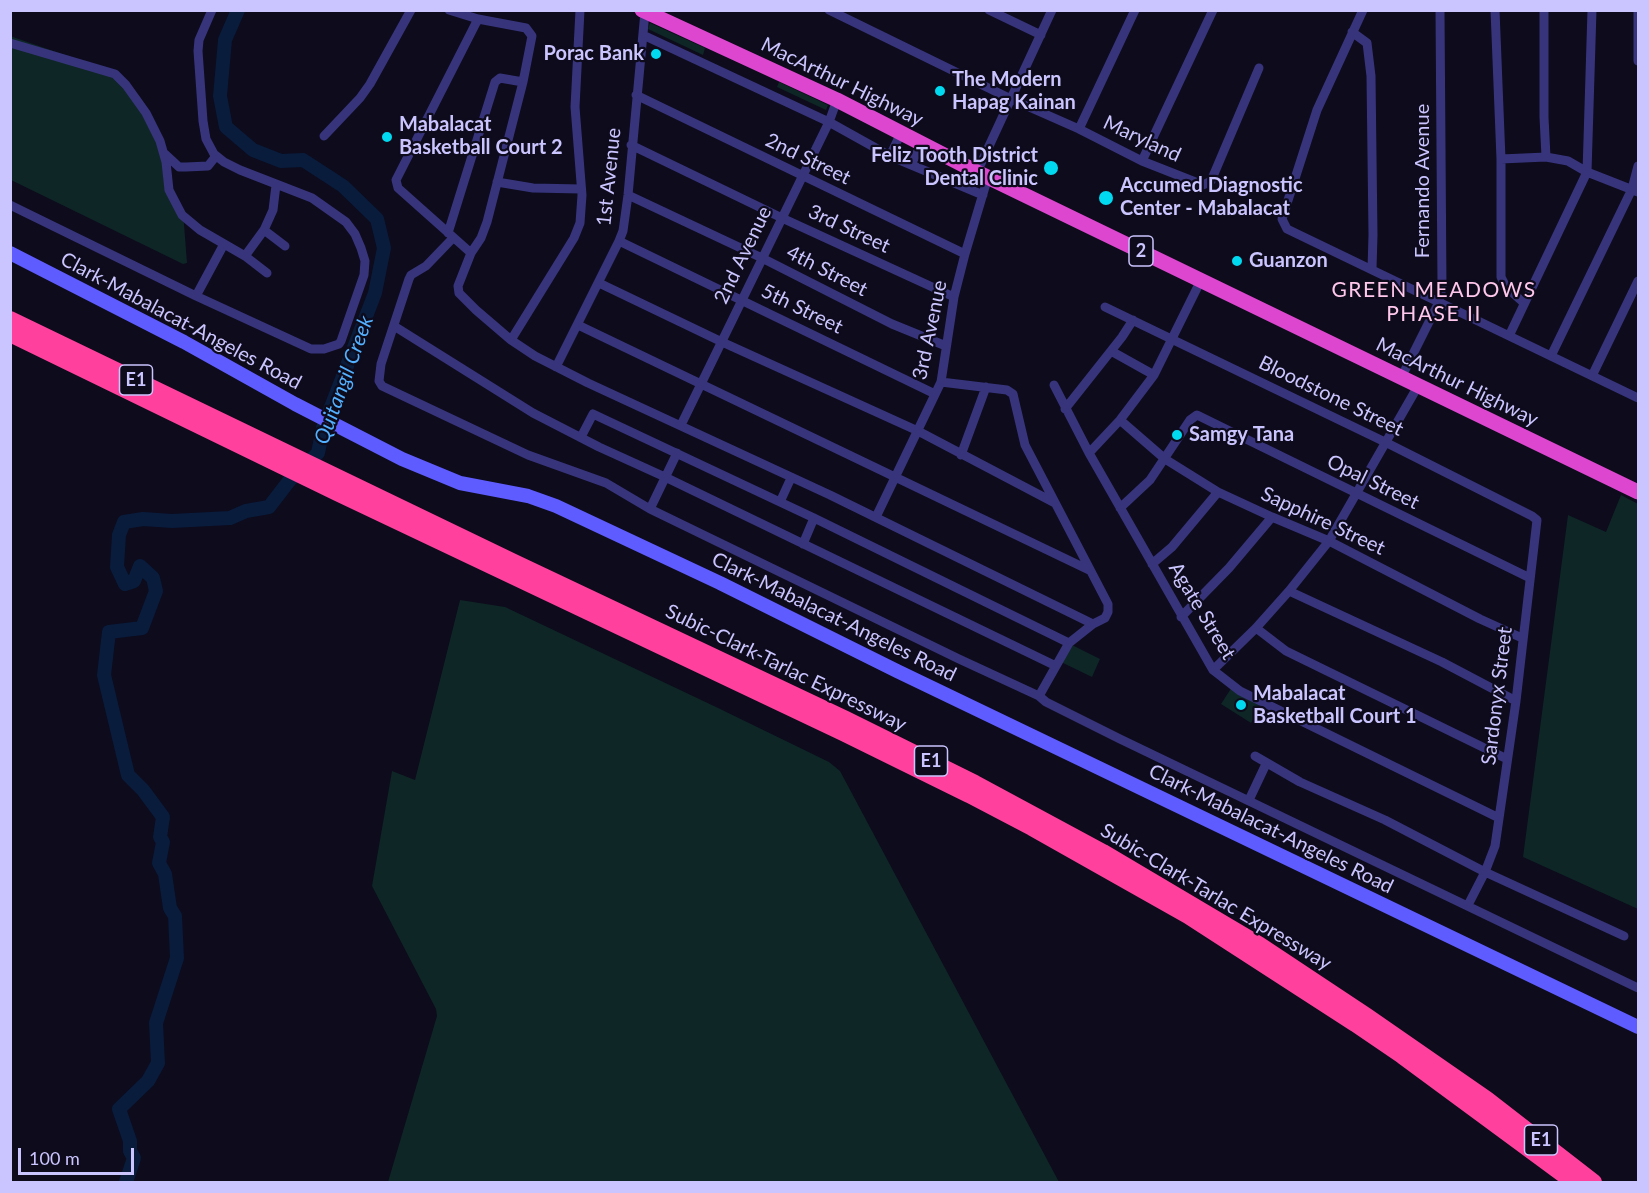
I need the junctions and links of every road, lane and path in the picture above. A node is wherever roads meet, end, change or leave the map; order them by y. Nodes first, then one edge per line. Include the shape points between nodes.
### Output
1 (212, 10) edge
2 (411, 10) edge
3 (449, 10) edge
4 (580, 10) edge
5 (829, 10) edge
6 (989, 10) edge
7 (1052, 10) edge
8 (1135, 10) edge
9 (1213, 10) edge
10 (1363, 10) edge
11 (1440, 10) edge
12 (1495, 10) edge
13 (1544, 10) edge
14 (1592, 10) edge
15 (1638, 10) edge
16 (644, 11) edge
17 (478, 19) junction
18 (1352, 32) junction
19 (643, 35) junction
20 (1041, 35) junction
21 (10, 43) edge
22 (744, 58) junction
23 (1638, 61) edge
24 (1259, 68) dead end
25 (780, 74) junction
26 (736, 77) junction
27 (523, 82) junction
28 (771, 94) junction
29 (636, 95) junction
30 (1011, 99) junction
31 (837, 100) junction
32 (829, 122) junction
33 (1079, 129) junction
34 (901, 133) junction
35 (324, 136) dead end
36 (922, 144) junction
37 (631, 145) junction
38 (163, 150) junction
39 (216, 156) junction
40 (890, 156) junction
41 (1546, 157) junction
42 (1502, 159) junction
43 (1142, 161) junction
44 (911, 164) junction
45 (1638, 166) edge
46 (1587, 172) junction
47 (982, 174) junction
48 (802, 176) junction
49 (497, 182) junction
50 (276, 185) junction
51 (581, 189) junction
52 (1635, 190) edge
53 (628, 195) junction
54 (983, 195) junction
55 (10, 205) edge
56 (782, 218) junction
57 (264, 230) junction
58 (450, 236) junction
59 (619, 241) junction
60 (224, 244) junction
61 (285, 246) dead end
62 (10, 253) edge
63 (471, 253) junction
64 (965, 254) junction
65 (245, 256) junction
66 (762, 258) junction
67 (1372, 269) junction
68 (267, 273) dead end
69 (1201, 280) junction
70 (1638, 281) edge
71 (599, 283) junction
72 (196, 296) junction
73 (954, 297) junction
74 (741, 299) junction
75 (1439, 302) junction
76 (1524, 303) junction
77 (1104, 308) dead end
78 (10, 319) edge
79 (1133, 320) junction
80 (578, 325) junction
81 (393, 326) junction
82 (10, 334) edge
83 (1509, 336) junction
84 (511, 340) junction
85 (1171, 340) junction
86 (722, 342) junction
87 (946, 346) junction
88 (1111, 351) junction
89 (1551, 356) junction
90 (556, 367) junction
91 (1154, 375) junction
92 (1592, 376) junction
93 (941, 382) junction
94 (1411, 382) junction
95 (701, 383) junction
96 (1054, 385) dead end
97 (986, 387) junction
98 (935, 394) junction
99 (1638, 398) edge
100 (1065, 409) junction
101 (1120, 420) junction
102 (681, 426) junction
103 (918, 432) junction
104 (581, 437) junction
105 (1385, 442) junction
106 (258, 447) junction
107 (677, 453) junction
108 (1089, 453) junction
109 (961, 455) junction
110 (1165, 459) junction
111 (665, 477) junction
112 (791, 478) junction
113 (895, 478) junction
114 (341, 487) junction
115 (1218, 492) junction
116 (1638, 492) edge
117 (1356, 494) junction
118 (780, 502) junction
119 (1054, 502) junction
120 (1120, 508) junction
121 (650, 509) junction
122 (876, 517) junction
123 (1272, 517) junction
124 (814, 518) junction
125 (1538, 523) joint
126 (1329, 541) junction
127 (802, 544) junction
128 (1152, 564) junction
129 (1089, 570) junction
130 (1530, 578) junction
131 (1289, 591) junction
132 (1181, 617) junction
133 (1093, 624) junction
134 (1256, 628) junction
135 (1522, 638) junction
136 (1069, 643) junction
137 (1056, 666) junction
138 (1213, 670) junction
139 (1039, 696) junction
140 (1516, 700) junction
141 (1255, 756) dead end
142 (1507, 759) junction
143 (1266, 764) junction
144 (1249, 800) junction
145 (1499, 818) junction
146 (1485, 872) junction
147 (1468, 905) junction
148 (1624, 936) dead end
149 (1638, 988) edge
150 (1638, 1027) edge
151 (1571, 1182) edge
152 (1594, 1182) edge

1 - 39 street via 198,51 206,139
2 - 35 street via 370,84
3 - 17 street
4 - 51 street via 575,107
5 - 30 street, Maryland
6 - 20 street
7 - 20 street, 3rd Avenue
8 - 33 street
9 - 43 street
10 - 18 street
11 - 75 street, Fernando Avenue
12 - 42 street
13 - 41 street
14 - 46 street
15 - 23 street
16 - 19 street, 1st Avenue
16 - 22 highway, MacArthur Highway / 2
17 - 27 street via 519,26 530,32
17 - 58 street via 396,180 398,188
18 - 67 street via 1367,43 1371,76
18 - 67 street via 1317,110 1282,219 1287,230
19 - 26 street
19 - 29 street, 1st Avenue
20 - 30 street, 3rd Avenue
21 - 38 street via 115,74 147,115
22 - 25 highway, MacArthur Highway / 2
22 - 26 street
24 - 43 street, Maryland via 1208,184
25 - 28 street
25 - 31 highway, MacArthur Highway / 2
26 - 28 street
27 - 49 street
27 - 58 street via 500,78 495,82
28 - 32 street
29 - 37 street, 1st Avenue
29 - 48 street, 2nd Street
30 - 33 street, Maryland
30 - 47 street, 3rd Avenue
31 - 32 street, 2nd Avenue
31 - 34 highway, MacArthur Highway / 2
32 - 40 street
32 - 48 street, 2nd Avenue
33 - 43 street, Maryland
34 - 36 highway, MacArthur Highway / 2
34 - 40 street
36 - 44 street
36 - 47 highway, MacArthur Highway / 2
37 - 53 street, 1st Avenue
37 - 56 street, 3rd Street
38 - 39 street via 179,167 208,166
38 - 60 street via 169,190 182,215
39 - 50 street
40 - 44 street
41 - 42 street
41 - 46 street via 1568,161
42 - 76 street via 1501,277
44 - 54 street
45 - 52 street
46 - 52 street
46 - 76 street
47 - 54 street, 3rd Avenue
47 - 69 highway, MacArthur Highway / 2
48 - 56 street, 2nd Avenue
48 - 64 street, 2nd Street
49 - 51 street
49 - 63 street via 487,222
50 - 57 street via 273,210
50 - 72 street via 312,198 346,222 355,234 364,261 364,275 339,344 311,349
51 - 84 street via 583,209 574,238
52 - 89 street
53 - 59 street, 1st Avenue
53 - 66 street, 4th Street
54 - 64 street, 3rd Avenue
55 - 72 street
56 - 66 street, 2nd Avenue
56 - 73 street, 3rd Street
57 - 61 street
57 - 65 street
58 - 63 street
58 - 81 street via 426,266 411,275
59 - 71 street, 1st Avenue
59 - 74 street, 5th Street
60 - 65 street
60 - 72 street
62 - 150 main road, Clark-Mabalacat-Angeles Road via 432,473 528,496 581,518
63 - 84 street via 459,293
64 - 73 street, 3rd Avenue
65 - 68 street
66 - 74 street, 2nd Avenue
66 - 87 street, 4th Street via 892,324
67 - 75 street
69 - 85 street
69 - 94 highway, MacArthur Highway / 2
70 - 92 street
71 - 80 street, 1st Avenue
71 - 86 street
73 - 87 street, 3rd Avenue
74 - 86 street, 2nd Avenue
74 - 98 street, 5th Street
75 - 83 street
75 - 94 street, Fernando Avenue
76 - 83 street
77 - 79 street, Bloodstone Street
78 - 106 highway, Subic-Clark-Tarlac Expressway / E1
79 - 85 street, Bloodstone Street
79 - 88 street
80 - 90 street, 1st Avenue
80 - 95 street
81 - 104 street via 533,413
81 - 121 street via 381,364 382,386 528,454 606,483
82 - 106 highway, Subic-Clark-Tarlac Expressway / E1
83 - 89 street
84 - 90 street
85 - 91 street
85 - 105 street, Bloodstone Street
86 - 95 street, 2nd Avenue
86 - 103 street
87 - 93 street, 3rd Avenue
88 - 91 street
88 - 100 street
89 - 92 street
90 - 102 street
91 - 101 street
92 - 99 street
93 - 97 street
93 - 98 street, 3rd Avenue
94 - 105 street, Fernando Avenue
94 - 116 highway, MacArthur Highway / 2
95 - 102 street, 2nd Avenue
95 - 113 street
96 - 100 street, Agate Street
97 - 109 street
97 - 119 street via 1013,394 1025,445
98 - 103 street, 3rd Avenue
100 - 108 street, Agate Street
101 - 108 street
101 - 110 street, Sapphire Street
102 - 112 street
103 - 109 street
103 - 113 street, 3rd Avenue
104 - 107 street via 593,414
104 - 111 street
105 - 117 street, Fernando Avenue
105 - 125 street, Bloodstone Street via 1532,516
106 - 114 highway, Subic-Clark-Tarlac Expressway / E1
107 - 111 street
107 - 118 street
108 - 120 street, Agate Street
109 - 119 street
110 - 115 street, Sapphire Street
110 - 117 street, Opal Street via 1193,417 1200,417
110 - 120 street via 1150,480
111 - 121 street
111 - 127 street
112 - 118 street
112 - 122 street
113 - 122 street, 3rd Avenue
113 - 129 street
114 - 151 highway, Subic-Clark-Tarlac Expressway / E1 via 969,795 1097,864 1188,916 1355,1024
114 - 152 highway, Subic-Clark-Tarlac Expressway / E1 via 846,719 1103,852 1260,945 1338,997 1487,1100
115 - 123 street, Sapphire Street
115 - 128 street via 1172,547
117 - 126 street, Fernando Avenue
117 - 130 street, Opal Street
118 - 124 street
119 - 129 street
120 - 128 street, Agate Street
121 - 139 street
122 - 133 street
123 - 126 street, Sapphire Street
123 - 132 street
124 - 127 street
124 - 136 street
125 - 130 street, Sardonyx Street
126 - 131 street, Fernando Avenue
126 - 135 street, Sapphire Street
127 - 137 street
128 - 132 street, Agate Street
129 - 133 street via 1108,612
130 - 135 street, Sardonyx Street
131 - 134 street, Fernando Avenue
131 - 140 street
132 - 138 street, Agate Street
133 - 136 street
134 - 138 street, Fernando Avenue
134 - 142 street via 1286,651
135 - 140 street, Sardonyx Street
136 - 137 street
137 - 139 street
138 - 145 street, Agate Street via 1240,691
139 - 144 street
140 - 142 street, Sardonyx Street
141 - 143 street
142 - 145 street, Sardonyx Street
143 - 144 street
143 - 146 street
144 - 147 street
145 - 146 street, Sardonyx Street via 1495,846
146 - 147 street, Sardonyx Street
146 - 148 street
147 - 149 street

